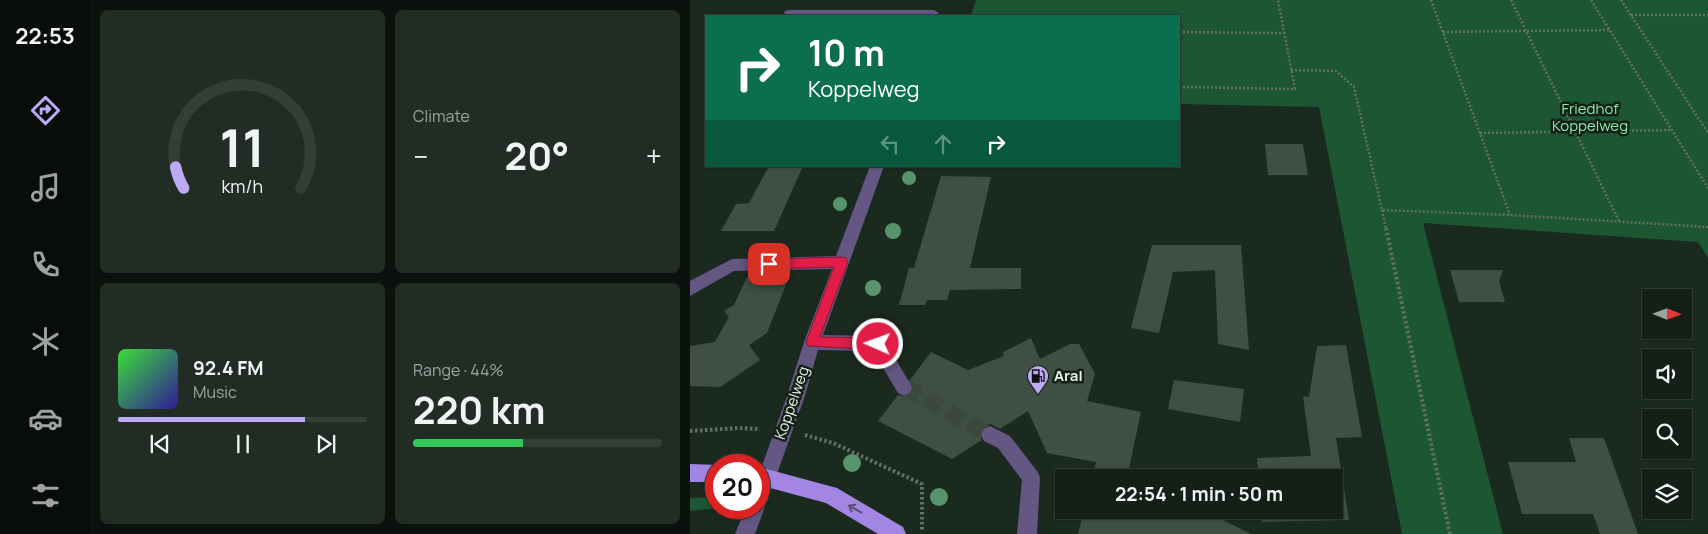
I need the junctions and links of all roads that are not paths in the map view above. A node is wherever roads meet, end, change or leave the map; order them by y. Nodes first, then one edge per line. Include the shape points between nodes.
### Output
1 (939, 0) edge
2 (789, 13) dead end
3 (934, 15) edge
4 (877, 167) edge
5 (842, 262) junction
6 (690, 289) edge
7 (812, 342) junction
8 (904, 387) tunnel mouth
9 (990, 435) tunnel mouth
10 (770, 459) edge
11 (690, 473) edge
12 (705, 473) edge
13 (770, 478) edge
14 (751, 519) edge
15 (745, 534) edge
16 (896, 534) edge
17 (1027, 534) edge

1 - 3 street
2 - 3 street
4 - 5 street, Koppelweg
5 - 6 street via 732,265
5 - 7 street, Koppelweg
7 - 8 street via 878,344
7 - 10 street, Koppelweg via 795,399
9 - 17 street via 1004,442 1031,477
11 - 12 main road
16 -> 13 main road via 830,495
14 - 15 street

